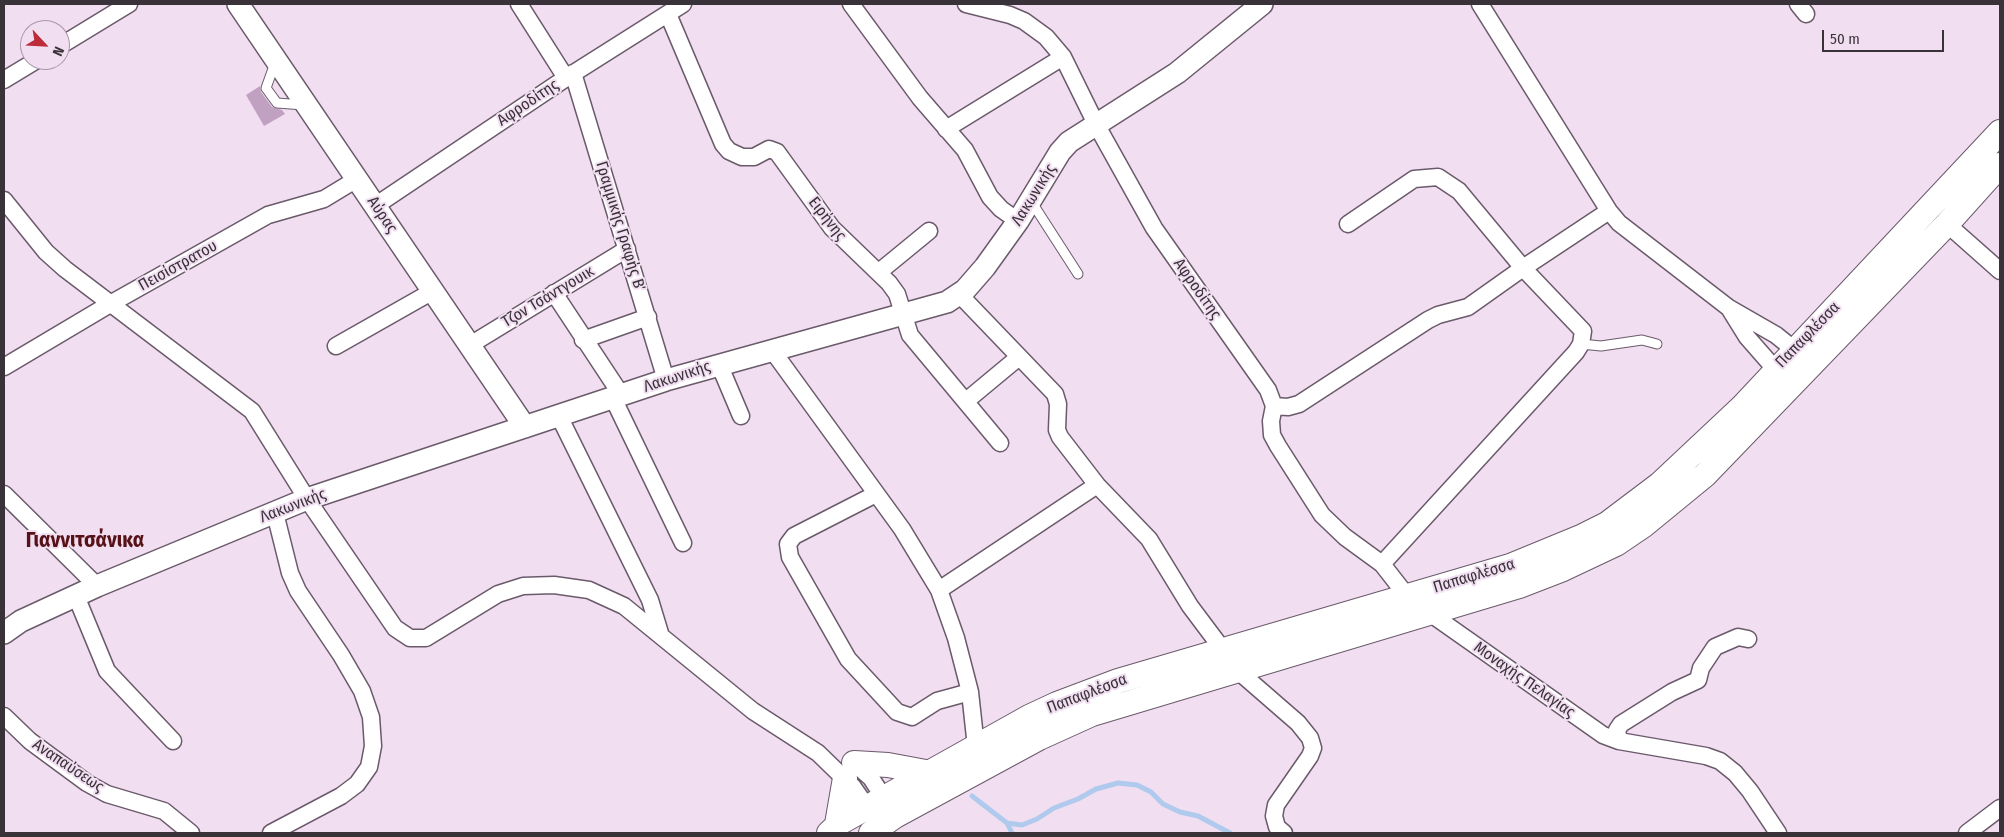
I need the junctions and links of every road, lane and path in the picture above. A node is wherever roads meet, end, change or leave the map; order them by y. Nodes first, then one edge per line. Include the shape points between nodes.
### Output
1 (129, 4) edge
2 (238, 4) edge
3 (519, 4) edge
4 (683, 4) edge
5 (851, 4) edge
6 (966, 4) edge
7 (1262, 4) edge
8 (1480, 4) edge
9 (668, 14) junction
10 (70, 40) edge
11 (1064, 57) junction
12 (20, 70) edge
13 (570, 76) junction
14 (4, 80) edge
15 (1096, 124) junction
16 (946, 129) junction
17 (2000, 132) edge
18 (2000, 165) edge
19 (357, 179) junction
20 (4, 200) edge
21 (1031, 201) junction
22 (375, 206) junction
23 (1609, 211) junction
24 (1018, 221) junction
25 (1348, 224) dead end
26 (1947, 224) junction
27 (929, 232) dead end
28 (627, 249) junction
29 (1523, 268) junction
30 (879, 272) junction
31 (2000, 272) edge
32 (1078, 274) dead end
33 (433, 291) junction
34 (554, 293) junction
35 (959, 294) junction
36 (110, 304) junction
37 (1729, 308) junction
38 (902, 314) junction
39 (648, 317) junction
40 (583, 340) junction
41 (1581, 344) junction
42 (1657, 344) dead end
43 (470, 345) junction
44 (336, 346) dead end
45 (772, 350) junction
46 (1019, 357) junction
47 (1802, 357) junction
48 (719, 364) junction
49 (4, 368) edge
50 (1783, 378) junction
51 (666, 380) junction
52 (617, 397) junction
53 (966, 401) junction
54 (1274, 406) junction
55 (558, 416) junction
56 (741, 416) dead end
57 (526, 427) junction
58 (1000, 443) dead end
59 (1097, 484) junction
60 (4, 494) edge
61 (876, 494) junction
62 (307, 500) junction
63 (275, 513) junction
64 (682, 543) dead end
65 (1382, 564) junction
66 (97, 586) junction
67 (940, 590) junction
68 (76, 596) junction
69 (1407, 596) junction
70 (1431, 614) junction
71 (660, 633) junction
72 (4, 634) edge
73 (1748, 639) dead end
74 (1224, 650) junction
75 (1237, 670) junction
76 (970, 692) junction
77 (4, 716) edge
78 (173, 741) dead end
79 (1619, 741) junction
80 (976, 747) junction
81 (850, 770) junction
82 (931, 773) junction
83 (2000, 808) edge
84 (880, 817) edge
85 (836, 826) edge
86 (191, 833) edge
87 (271, 833) edge
88 (814, 833) edge
89 (1284, 833) edge
90 (1778, 833) edge
91 (1967, 833) edge

1 - 10 street
2 - 19 street, Αύρας
3 - 13 street, Γραμμικής Γραφής Β΄
4 - 9 street, Αφροδίτης
5 - 16 street
6 - 11 street, Αφροδίτης via 1024,21 1046,37
7 - 15 street, Λακωνικής via 1177,73
8 - 23 street
9 - 13 street, Αφροδίτης
9 - 30 street, Ειρήνης via 723,144 742,157 769,149 777,152 832,228
11 - 15 street, Αφροδίτης
11 - 16 street
12 - 14 street
13 - 22 street, Αφροδίτης
13 - 28 street, Γραμμικής Γραφής Β΄
15 - 21 street, Λακωνικής via 1064,147
15 - 54 street, Αφροδίτης via 1154,228 1259,375
16 - 24 street via 965,150 990,197
17 - 47 main road, Παπαφλέσσα
18 - 26 main road, Παπαφλέσσα
19 - 22 street, Αύρας
19 - 36 street, Πεισίστρατου via 318,202 268,215
20 - 36 street via 46,252
21 - 24 street, Λακωνικής
21 - 32 lane
22 - 33 street, Αύρας
23 - 29 street
23 - 37 street via 1630,233
24 - 35 street, Λακωνικής via 985,267
25 - 29 street via 1414,180 1438,177 1459,192
26 - 31 street
26 - 47 main road, Παπαφλέσσα
27 - 30 street
28 - 34 street, Τζον Τσάντγουικ
28 - 39 street, Γραμμικής Γραφής Β΄
29 - 41 street via 1581,328
29 - 54 street via 1468,307 1428,320 1299,404
30 - 38 street, Ειρήνης via 897,294
33 - 43 street, Αύρας
33 - 44 street
34 - 40 street
34 - 43 street, Τζον Τσάντγουικ
35 - 38 street, Λακωνικής via 942,304
35 - 46 street
36 - 49 street, Πεισίστρατου
36 - 62 street via 252,411
37 - 47 street via 1755,321
37 - 50 street via 1747,337
38 - 45 street, Λακωνικής
38 - 53 street, Ειρήνης via 912,339
39 - 40 street
39 - 51 street, Γραμμικής Γραφής Β΄
40 - 52 street
41 - 42 lane via 1601,346 1642,340
41 - 65 street
43 - 57 street, Αύρας
45 - 48 street, Λακωνικής
45 - 61 street
46 - 53 street
46 - 59 street via 1055,394 1058,435
47 - 50 main road, Παπαφλέσσα
48 - 51 street, Λακωνικής
48 - 56 street
50 - 69 main road, Παπαφλέσσα via 1743,406 1690,458 1607,524 1510,566
50 - 70 main road, Παπαφλέσσα via 1705,474 1616,544 1541,578
51 - 52 street, Λακωνικής
52 - 55 street, Λακωνικής
52 - 64 street
53 - 58 street, Ειρήνης
54 - 65 street, Αφροδίτης via 1272,434 1322,515
55 - 57 street, Λακωνικής
55 - 71 street via 650,600
57 - 62 street, Λακωνικής
59 - 67 street
59 - 74 street via 1149,539 1190,606
60 - 66 street
61 - 67 street via 920,555
61 - 76 street via 794,536 788,544 790,556 848,659 897,712 912,717 937,702
62 - 63 street, Λακωνικής
62 - 71 street via 395,628 410,638 426,638 498,594 538,585 589,590 624,606
63 - 66 street, Λακωνικής
63 - 87 street via 290,573 298,591 362,691 371,717 373,746 369,767 357,784 341,796
65 - 69 street, Αφροδίτης
66 - 68 street, Λακωνικής
67 - 76 street
68 - 72 street, Λακωνικής via 22,621
68 - 78 street via 106,671
69 - 74 main road, Παπαφλέσσα
70 - 75 main road, Παπαφλέσσα
70 - 79 street, Μοναχής Πελαγίας via 1592,728
71 - 81 street via 753,711
73 - 79 street via 1738,637 1716,647 1705,660 1698,680 1621,724 1617,730
74 - 80 main road, Παπαφλέσσα via 1118,681 1066,701 1029,717
75 - 84 main road, Παπαφλέσσα via 1125,703 1064,726
75 - 89 street via 1298,723 1310,738 1313,748 1276,806 1277,827
76 - 80 street
77 - 86 street, Αναπαύσεως via 30,741 88,783 107,794 164,811
79 - 90 street, Μοναχής Πελαγίας via 1720,761 1750,791
80 - 82 main road, Παπαφλέσσα
81 - 82 main road via 888,765
81 - 84 street
81 - 85 main road
82 - 84 main road, Παπαφλέσσα
83 - 91 street
84 - 85 main road, Παπαφλέσσα
85 - 88 main road, Παπαφλέσσα

